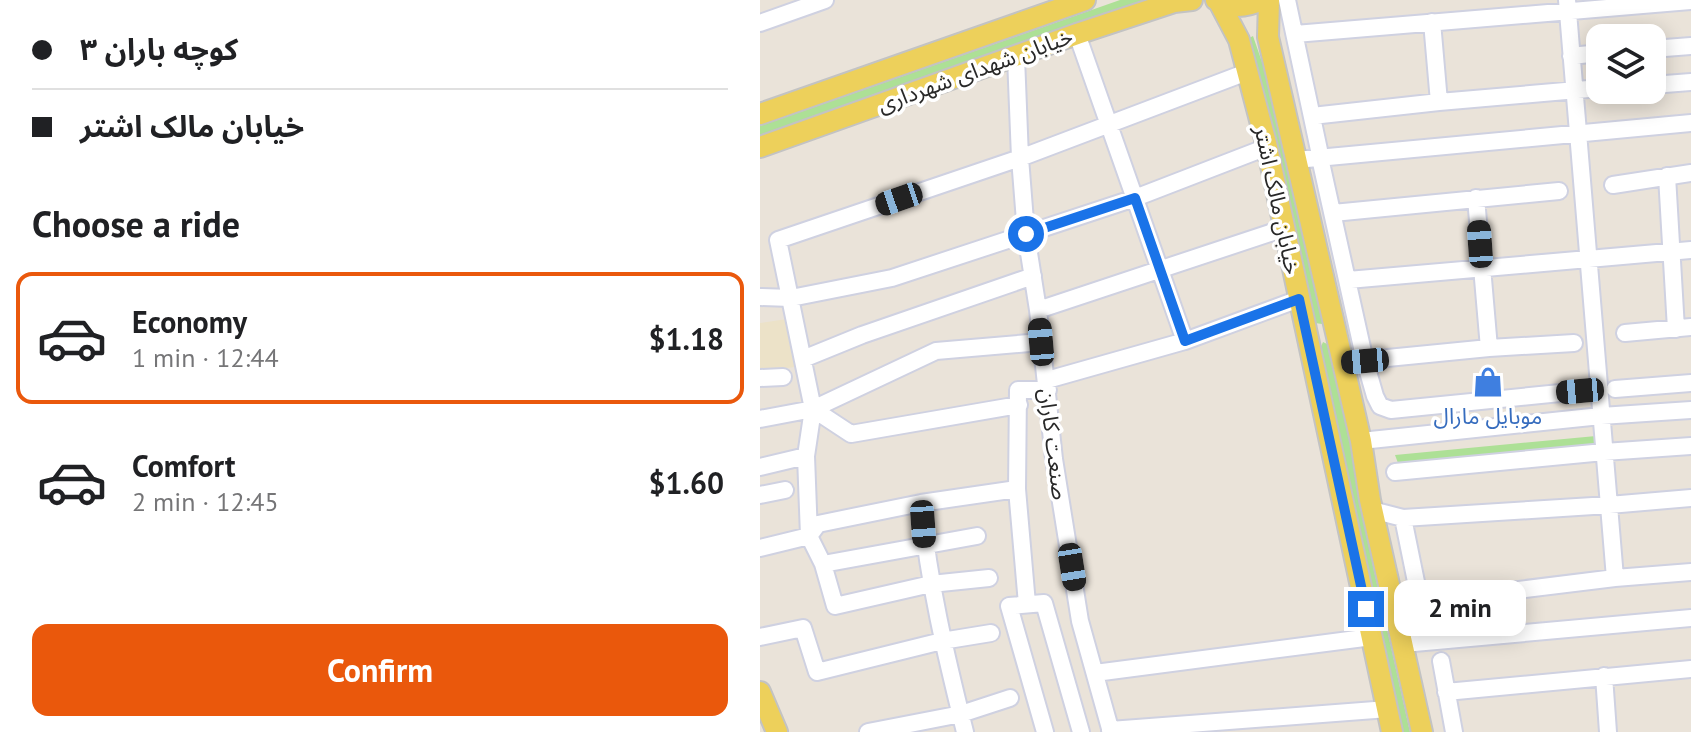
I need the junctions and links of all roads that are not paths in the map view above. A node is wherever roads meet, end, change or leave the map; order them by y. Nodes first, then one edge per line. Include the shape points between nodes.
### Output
1 (825, 0) edge
2 (1085, 0) edge
3 (1261, 0) edge
4 (1269, 0) edge
5 (1287, 0) edge
6 (1180, 1) edge
7 (1217, 1) edge
8 (1691, 1) edge
9 (1050, 5) edge
10 (1567, 6) edge
11 (1432, 22) junction
12 (760, 23) edge
13 (1077, 34) junction
14 (1295, 34) junction
15 (1267, 35) junction
16 (1239, 40) junction
17 (1691, 46) edge
18 (1666, 48) edge
19 (1586, 54) edge
20 (1571, 56) junction
21 (1016, 57) junction
22 (1247, 72) junction
23 (1691, 82) edge
24 (1666, 84) edge
25 (1574, 89) junction
26 (1586, 89) edge
27 (1439, 102) junction
28 (760, 114) edge
29 (1312, 116) junction
30 (1691, 123) edge
31 (1110, 126) junction
32 (1578, 133) junction
33 (760, 147) edge
34 (1267, 147) junction
35 (1319, 154) junction
36 (1020, 158) junction
37 (1296, 160) junction
38 (1691, 173) edge
39 (1667, 176) junction
40 (1613, 185) dead end
41 (1559, 191) dead end
42 (1135, 198) junction
43 (1476, 198) junction
44 (1333, 213) junction
45 (1285, 228) junction
46 (1026, 234) junction
47 (1691, 250) edge
48 (1671, 252) junction
49 (1588, 260) junction
50 (1482, 267) junction
51 (1161, 271) junction
52 (1033, 276) junction
53 (1348, 280) junction
54 (760, 297) edge
55 (791, 298) junction
56 (1299, 299) junction
57 (1038, 310) junction
58 (1683, 328) edge
59 (1625, 333) dead end
60 (1337, 334) junction
61 (1308, 340) junction
62 (1185, 341) junction
63 (1041, 342) junction
64 (1574, 343) dead end
65 (1489, 348) junction
66 (803, 359) junction
67 (1365, 361) junction
68 (1343, 363) junction
69 (783, 377) dead end
70 (760, 378) edge
71 (1691, 383) edge
72 (1047, 385) junction
73 (1615, 389) dead end
74 (1580, 391) dead end
75 (1019, 405) junction
76 (813, 409) junction
77 (1691, 410) edge
78 (1601, 416) junction
79 (760, 419) edge
80 (1361, 441) junction
81 (1691, 446) edge
82 (1604, 452) junction
83 (806, 456) junction
84 (760, 467) edge
85 (1395, 472) dead end
86 (1017, 489) junction
87 (785, 490) dead end
88 (760, 495) edge
89 (1691, 498) edge
90 (921, 503) junction
91 (1609, 505) junction
92 (1372, 510) junction
93 (1403, 518) junction
94 (809, 536) junction
95 (977, 536) dead end
96 (925, 545) junction
97 (760, 548) edge
98 (823, 564) junction
99 (1691, 572) edge
100 (989, 578) dead end
101 (1615, 578) junction
102 (931, 584) junction
103 (1420, 602) junction
104 (1027, 604) junction
105 (1691, 618) edge
106 (1424, 621) dead end
107 (991, 633) dead end
108 (760, 637) edge
109 (1372, 637) junction
110 (942, 641) junction
111 (1403, 644) junction
112 (1441, 661) dead end
113 (1691, 669) edge
114 (1095, 673) junction
115 (1604, 676) junction
116 (760, 692) edge
117 (1446, 692) junction
118 (1010, 698) dead end
119 (1388, 709) junction
120 (961, 714) junction
121 (1111, 731) edge
122 (777, 732) edge
123 (868, 732) edge
124 (965, 732) edge
125 (1045, 732) edge
126 (1081, 732) edge
127 (1392, 732) edge
128 (1422, 732) edge
129 (1454, 732) edge
130 (1608, 732) edge

1 - 12 street
2 - 9 main road, خیابان شهدای شهرداری
3 - 7 main road via 1243,7
4 - 15 main road, خیابان مالک اشتر
5 - 14 street
6 - 13 main road, خیابان شهدای شهرداری
7 - 16 main road, خیابان مالک اشتر
8 - 10 street
9 - 28 main road, خیابان شهدای شهرداری
10 - 11 street
10 - 20 street
11 - 14 street
11 - 27 street
13 - 21 main road, خیابان شهدای شهرداری
13 - 31 street
14 - 29 street
15 - 16 main road via 1251,30
15 - 37 main road, خیابان مالک اشتر
16 - 22 main road, خیابان مالک اشتر
17 - 18 street
19 - 20 street
20 - 25 street
21 - 33 main road, خیابان شهدای شهرداری
21 - 36 street, صنعت کاران
22 - 31 street
22 - 34 main road, خیابان مالک اشتر
23 - 24 street
25 - 26 street
25 - 27 street
25 - 32 street
27 - 29 street
29 - 35 street
30 - 32 street
31 - 36 street
31 - 42 street
32 - 35 street
32 - 49 street
34 - 42 street
34 - 45 main road, خیابان مالک اشتر
35 - 37 street
35 - 44 street
36 - 46 street, صنعت کاران
36 - 55 street via 778,240
37 - 60 main road, خیابان مالک اشتر
38 - 39 street
39 - 40 street
39 - 48 street
41 - 43 street
42 - 46 street
42 - 51 street
43 - 44 street
43 - 50 street
44 - 53 street
45 - 51 street
45 - 56 main road, خیابان مالک اشتر
46 - 52 street, صنعت کاران
46 - 55 street via 892,278
47 - 48 street
48 - 49 street
48 - 58 street
49 - 50 street
49 - 78 street
50 - 53 street
50 - 65 street
51 - 57 street
51 - 62 street
52 - 57 street, صنعت کاران
52 - 66 street
53 - 67 street
54 - 55 street
55 - 66 street
56 - 61 main road, خیابان مالک اشتر
56 - 62 street
57 - 63 street, صنعت کاران
58 - 59 street
60 - 61 main road
60 - 68 main road, خیابان مالک اشتر
61 - 109 main road, خیابان مالک اشتر
62 - 72 street
63 - 72 street, صنعت کاران
63 - 76 street via 936,351
64 - 65 street
65 - 67 street
66 - 76 street
67 - 68 street
67 - 74 street via 1380,406 1391,410
68 - 80 main road, خیابان مالک اشتر
69 - 70 street
71 - 73 street
72 - 75 street via 1018,390
72 - 114 street, صنعت کاران via 1080,621
75 - 76 street via 851,434
75 - 86 street
76 - 79 street
76 - 83 street
77 - 78 street
78 - 80 street
78 - 82 street
80 - 92 main road, خیابان مالک اشتر
81 - 82 street
82 - 85 street
82 - 91 street
83 - 84 street
83 - 94 street
86 - 90 street
86 - 104 street
87 - 88 street
89 - 91 street
90 - 94 street via 818,524
90 - 96 street
91 - 93 street
91 - 101 street
92 - 93 street
92 - 111 main road, خیابان مالک اشتر
93 - 103 street
94 - 97 street
94 - 98 street
95 - 96 street
96 - 98 street
96 - 102 street
98 - 102 street via 835,606
99 - 101 street
100 - 102 street
101 - 103 street
102 - 110 street
103 - 106 street
104 - 125 street via 1009,606
104 - 126 street via 1044,603
105 - 111 street
107 - 110 street
108 - 110 street via 803,628 817,672
109 - 114 street
109 - 119 main road, خیابان مالک اشتر
110 - 120 street
111 - 128 main road, خیابان مالک اشتر
112 - 117 street
113 - 115 street
114 - 121 street, صنعت کاران
115 - 117 street
115 - 130 street
116 - 122 main road
117 - 129 street
118 - 120 street
119 - 121 street
119 - 127 main road, خیابان مالک اشتر
120 - 123 street
120 - 124 street

